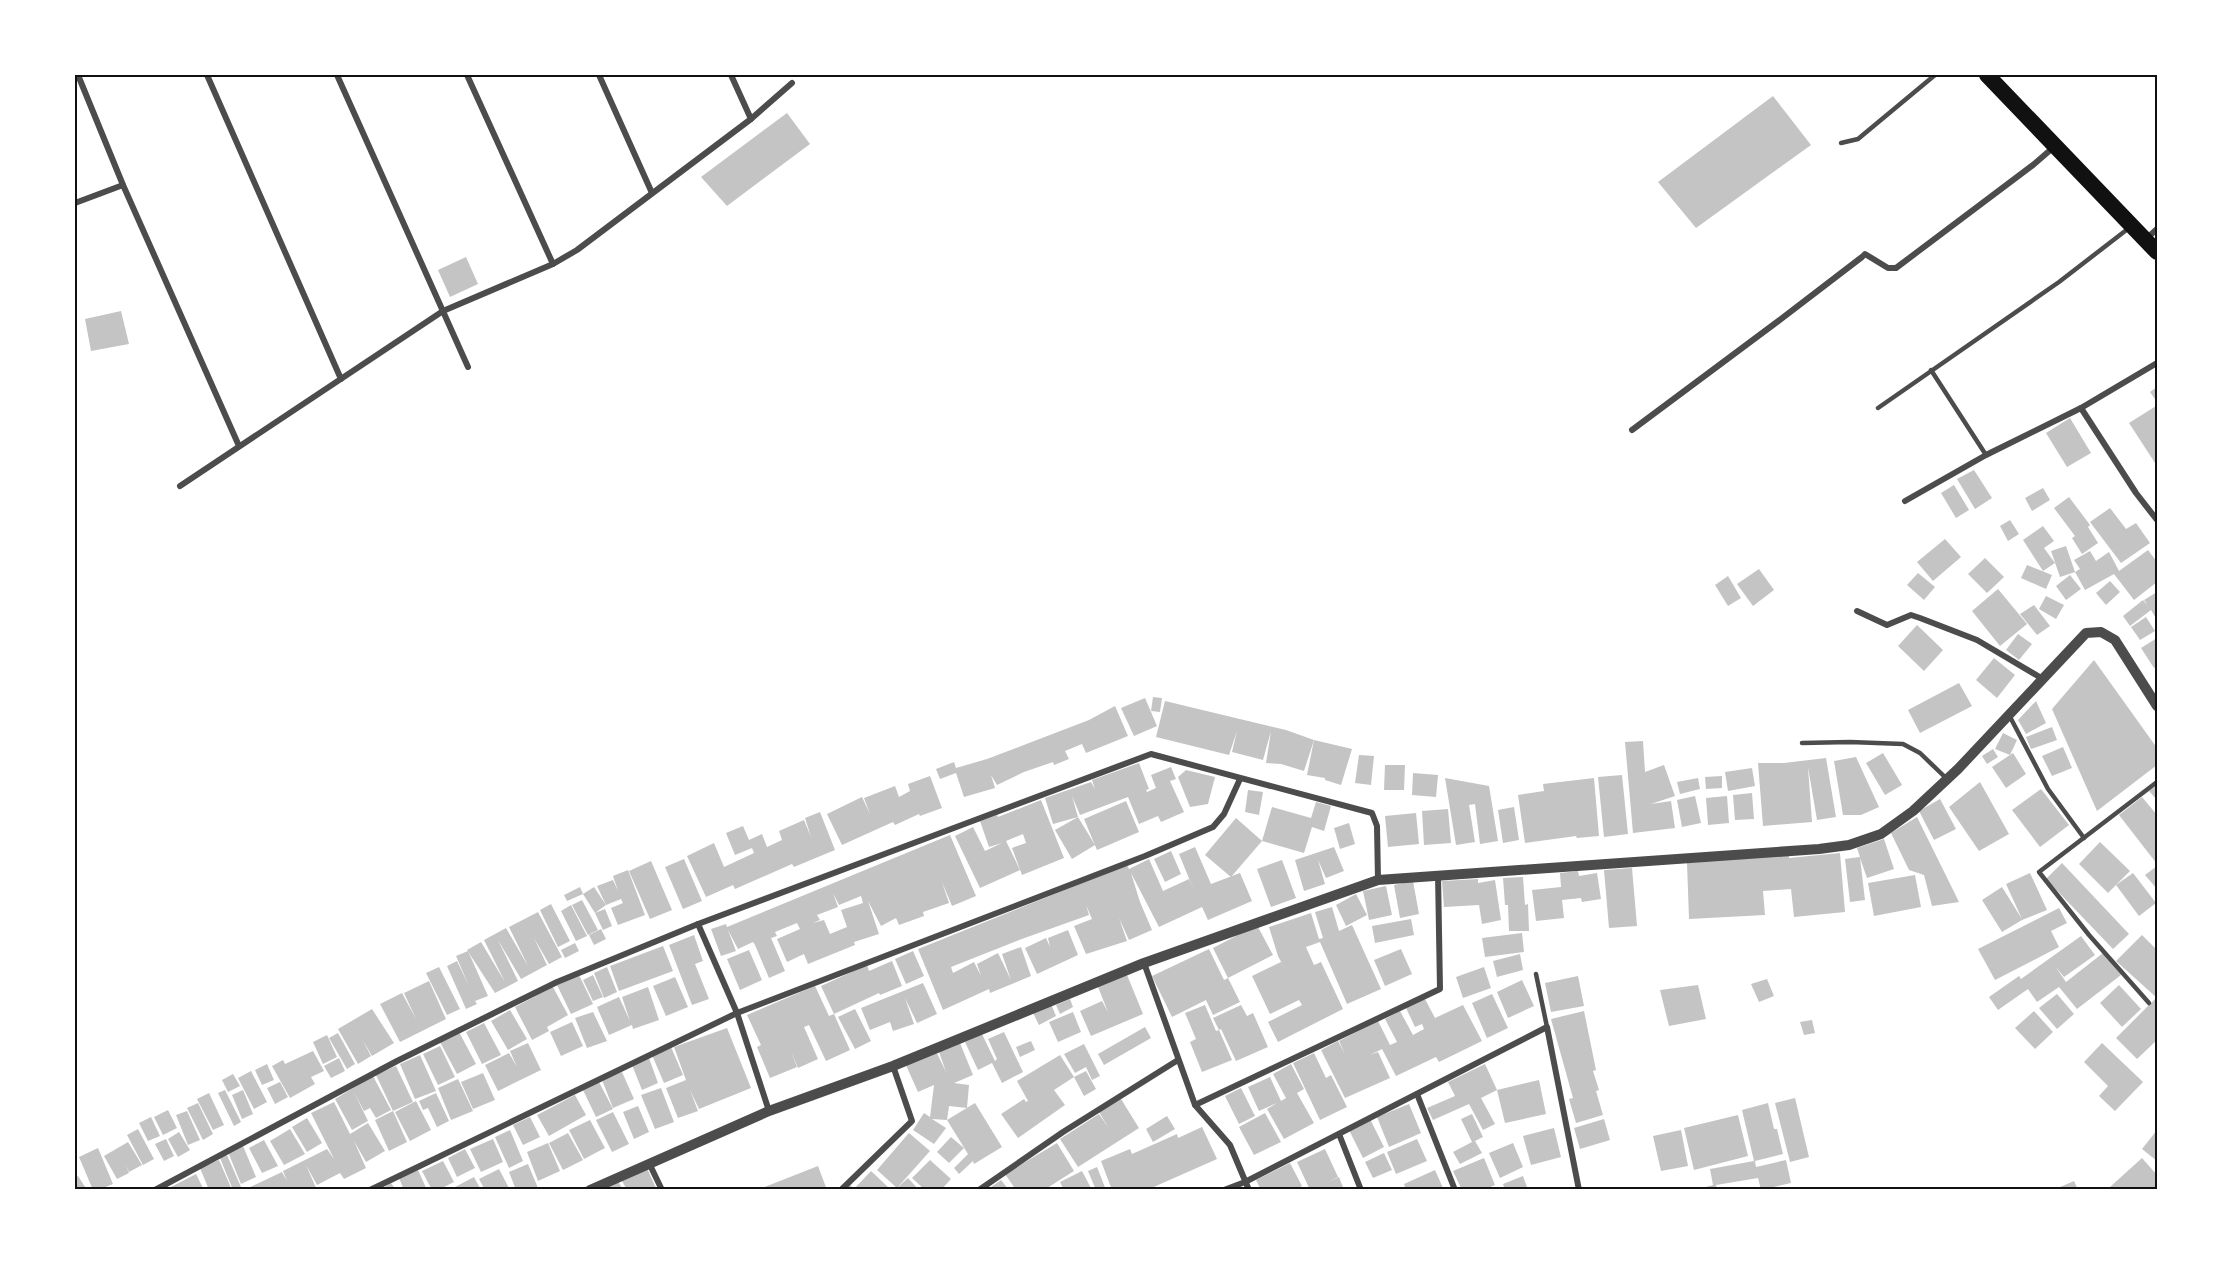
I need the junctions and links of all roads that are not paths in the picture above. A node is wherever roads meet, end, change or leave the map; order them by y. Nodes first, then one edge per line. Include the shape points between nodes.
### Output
1 (78, 75) edge
2 (207, 75) edge
3 (337, 75) edge
4 (467, 75) edge
5 (599, 75) edge
6 (731, 75) edge
7 (1935, 75) edge
8 (1987, 75) edge
9 (792, 83) dead end
10 (751, 119) junction
11 (1841, 143) dead end
12 (2055, 146) junction
13 (123, 185) junction
14 (652, 194) junction
15 (75, 203) edge
16 (2132, 226) junction
17 (2153, 240) edge
18 (553, 264) junction
19 (442, 311) junction
20 (2157, 363) edge
21 (468, 367) dead end
22 (1931, 370) junction
23 (341, 379) junction
24 (1878, 408) dead end
25 (2081, 408) junction
26 (1632, 430) dead end
27 (239, 446) junction
28 (1986, 455) junction
29 (180, 486) dead end
30 (1905, 501) dead end
31 (2157, 520) edge
32 (1857, 611) dead end
33 (2043, 679) junction
34 (2157, 706) edge
35 (2009, 715) junction
36 (1802, 743) dead end
37 (1240, 779) junction
38 (1947, 779) junction
39 (2157, 782) edge
40 (2084, 838) junction
41 (1438, 874) junction
42 (1378, 880) junction
43 (698, 924) junction
44 (1144, 963) junction
45 (1536, 974) dead end
46 (2149, 1003) dead end
47 (737, 1013) junction
48 (1547, 1028) junction
49 (1178, 1060) junction
50 (893, 1065) junction
51 (1417, 1094) junction
52 (1195, 1105) junction
53 (770, 1111) junction
54 (1339, 1134) junction
55 (649, 1163) junction
56 (1245, 1182) junction
57 (155, 1190) edge
58 (370, 1190) edge
59 (590, 1190) edge
60 (662, 1190) edge
61 (841, 1190) edge
62 (980, 1190) edge
63 (1224, 1190) edge
64 (1249, 1190) edge
65 (1361, 1190) edge
66 (1455, 1190) edge
67 (1578, 1190) edge

1 - 13 street
2 - 23 street
3 - 19 street
4 - 18 street
5 - 14 street
6 - 10 street
7 - 11 lane via 1858,139
8 - 12 highway
9 - 10 street
10 - 14 street
12 - 16 highway
12 - 26 street via 1896,268 1862,256
13 - 15 street
13 - 27 street
14 - 18 street
16 - 17 highway
16 - 22 lane via 2059,282
18 - 19 street
19 - 21 street
19 - 23 street
20 - 25 street
22 - 24 lane
22 - 28 lane
23 - 27 street
25 - 28 street
25 - 31 street
27 - 29 street
28 - 30 street
32 - 33 street via 1887,625 1911,615 1929,621 1977,640
33 - 34 street via 2085,633 2101,632 2115,640
33 - 35 street
35 - 38 street
35 - 40 lane via 2048,789
36 - 38 lane via 1903,744 1920,753
37 - 42 street via 1372,813 1377,826
37 - 43 street via 1151,754
37 - 47 street via 1224,814 1213,826 1145,856
38 - 41 street via 1881,834 1849,845
39 - 40 lane
40 - 46 lane via 2039,872
41 - 42 street
41 - 52 street via 1440,989
42 - 44 street
43 - 47 street
43 - 57 street via 546,988 397,1061
44 - 49 street
44 - 50 street
45 - 48 lane
47 - 53 street
47 - 58 street
48 - 51 street
48 - 67 street
49 - 52 street
49 - 62 street
50 - 53 street
50 - 61 street via 912,1121
51 - 54 street
51 - 66 street
52 - 56 street via 1230,1145
53 - 55 street
54 - 56 street
54 - 65 street
55 - 59 street
55 - 60 street
56 - 63 street
56 - 64 street

